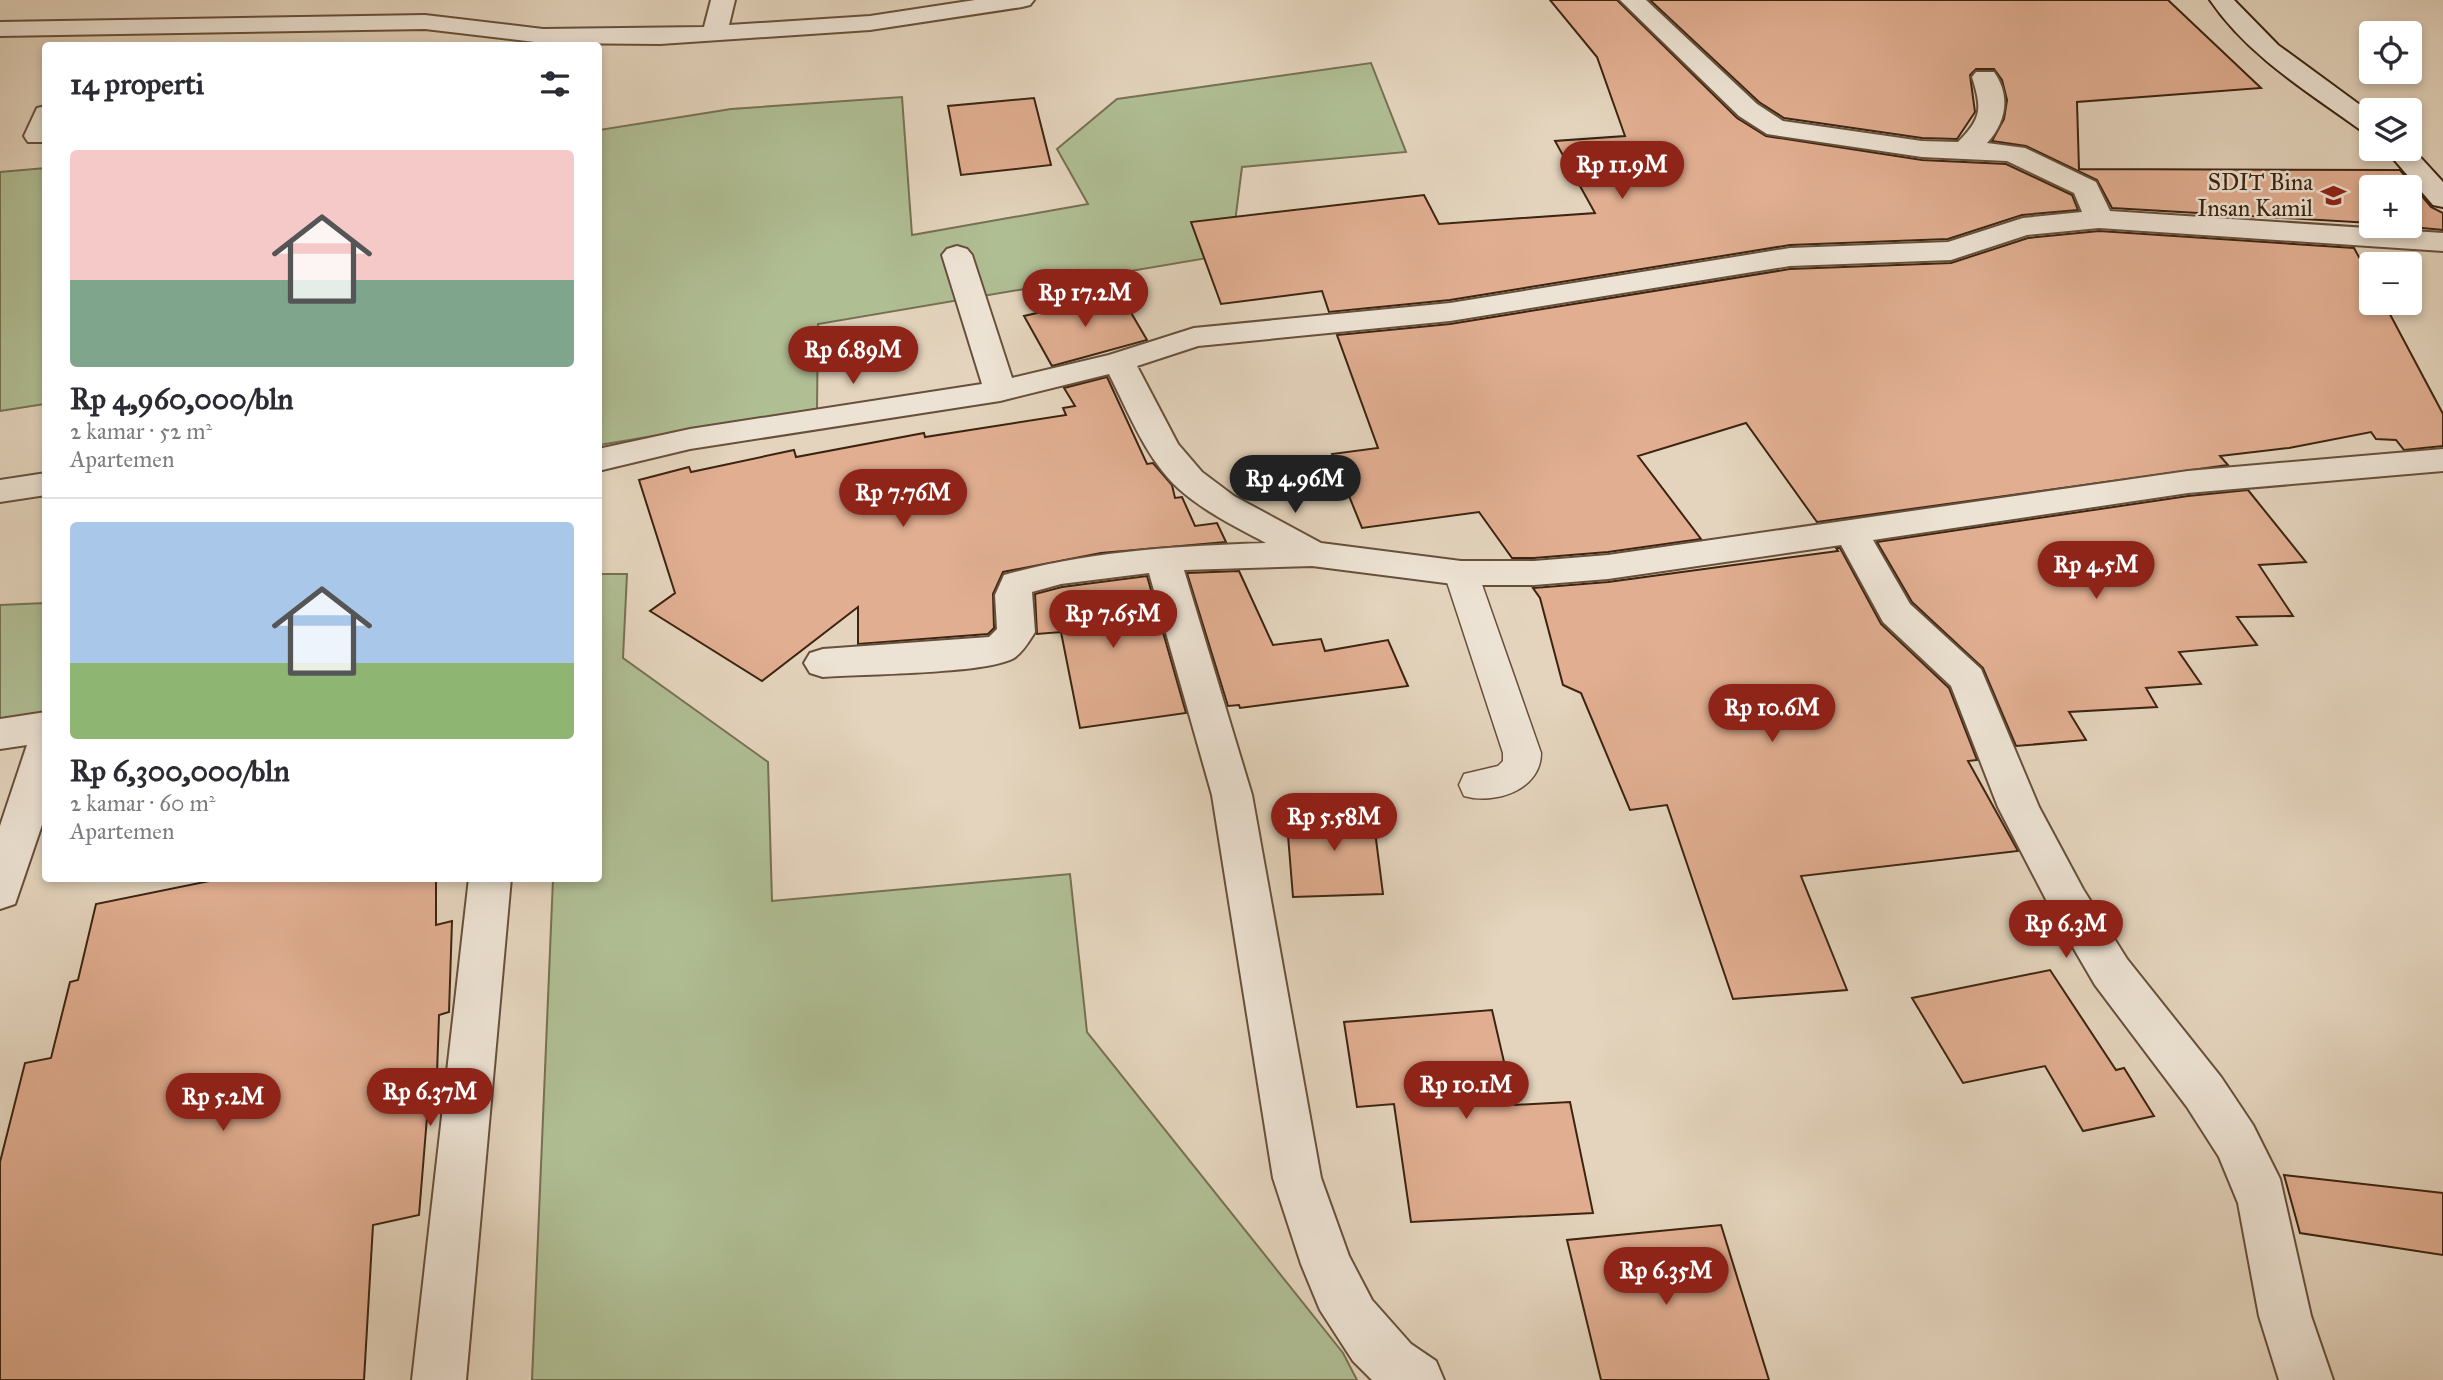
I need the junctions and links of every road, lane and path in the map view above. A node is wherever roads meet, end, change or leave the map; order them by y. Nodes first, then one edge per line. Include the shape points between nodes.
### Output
1 (723, 0) edge
2 (1022, 0) edge
3 (1632, 0) edge
4 (2222, 0) edge
5 (0, 30) edge
6 (714, 35) junction
7 (267, 36) edge
8 (75, 37) edge
9 (1985, 77) dead end
10 (2359, 116) edge
11 (1964, 151) junction
12 (2409, 161) edge
13 (2443, 199) edge
14 (2099, 219) junction
15 (2443, 242) edge
16 (957, 255) dead end
17 (1119, 362) junction
18 (1000, 391) junction
19 (602, 459) edge
20 (2443, 460) edge
21 (42, 485) edge
22 (0, 491) edge
23 (1851, 531) junction
24 (1313, 554) junction
25 (1163, 559) junction
26 (1461, 573) junction
27 (823, 663) dead end
28 (42, 728) edge
29 (0, 734) edge
30 (42, 759) edge
31 (1478, 785) dead end
32 (490, 882) edge
33 (0, 892) edge
34 (439, 1380) edge
35 (1417, 1380) edge
36 (2306, 1380) edge

1 - 6 street
2 - 6 street via 870,23
3 - 11 street via 1748,110 1776,128
4 - 10 street via 2295,70
5 - 8 street
6 - 7 street via 543,36 425,22
7 - 8 street
9 - 11 street via 1994,104 1989,125
11 - 14 street via 2015,154 2086,188
12 - 13 street
14 - 15 street
14 - 17 street via 2023,227 1951,251 1790,257 1450,312 1194,337
16 - 18 street
17 - 18 street
17 - 24 street via 1164,449 1190,480 1222,504
18 - 19 street via 690,439
20 - 23 street via 2188,482
21 - 22 street
23 - 26 street via 1608,567
23 - 36 street via 1896,613 1966,679 2019,807 2068,901 2111,972 2236,1141 2260,1191 2285,1316
24 - 25 street
24 - 26 street
25 - 27 street via 1061,572 1017,584 1013,595 1016,632 1001,648 975,654
25 - 35 street via 1232,795 1297,1178 1307,1211 1342,1300 1393,1367
26 - 31 lane via 1522,753 1522,765 1510,778
28 - 29 street
30 - 33 street
32 - 34 street

